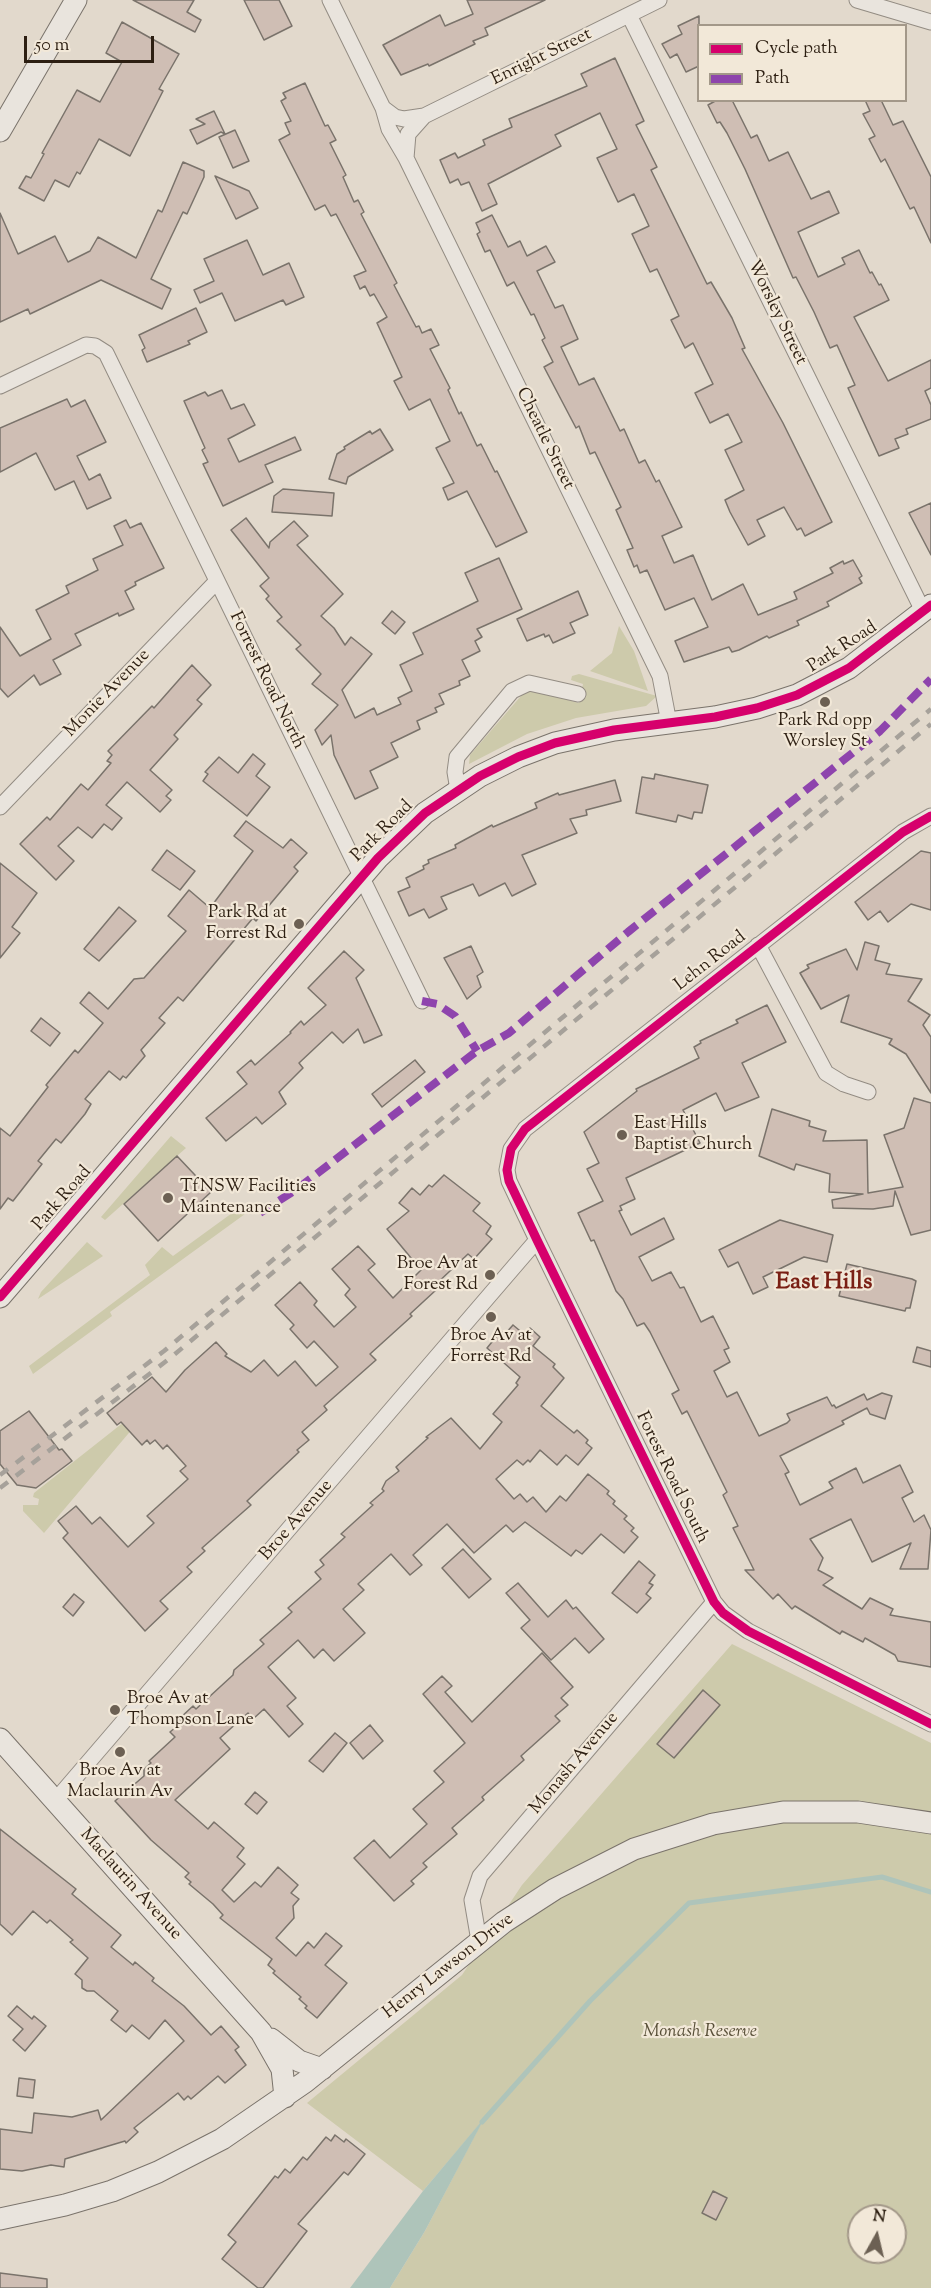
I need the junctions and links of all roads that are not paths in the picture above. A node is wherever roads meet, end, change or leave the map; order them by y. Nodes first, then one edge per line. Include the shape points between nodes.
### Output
1 (76, 0) edge
2 (330, 0) edge
3 (659, 0) edge
4 (857, 0) edge
5 (629, 15) junction
6 (931, 22) edge
7 (383, 108) junction
8 (424, 116) junction
9 (0, 131) edge
10 (406, 158) junction
11 (0, 386) edge
12 (216, 580) junction
13 (927, 608) edge
14 (578, 694) dead end
15 (669, 723) junction
16 (458, 790) junction
17 (0, 807) edge
18 (931, 816) edge
19 (363, 875) junction
20 (758, 945) junction
21 (422, 1001) dead end
22 (868, 1092) dead end
23 (516, 1140) joint
24 (537, 1240) junction
25 (0, 1298) edge
26 (714, 1602) junction
27 (931, 1724) edge
28 (0, 1738) edge
29 (55, 1801) junction
30 (931, 1822) edge
31 (479, 1941) junction
32 (261, 2032) junction
33 (322, 2068) junction
34 (285, 2097) junction
35 (0, 2219) edge

1 - 9 main road
2 - 7 street
3 - 5 street, Enright Street
4 - 6 street
5 - 8 street, Enright Street
5 - 13 street, Worsley Street
7 - 8 street via 395,117
7 - 10 street, Cheatle Street via 389,129
8 - 10 street via 408,134
10 - 15 street, Cheatle Street via 660,676
11 - 12 street, Forrest Road North via 86,345 100,348 110,361
12 - 17 street, Monie Avenue
12 - 19 street, Forrest Road North
13 - 15 main road, Park Road via 866,656 819,686 757,708
14 - 16 street via 529,683 512,691 457,757
15 - 16 main road, Park Road via 594,733 555,743 518,757
16 - 19 main road, Park Road via 409,826
18 - 20 street, Lehn Road via 903,832
19 - 21 street, Forrest Road North
19 - 25 main road, Park Road
20 - 22 street via 826,1073
20 - 23 street, Lehn Road
23 - 24 street, Forest Road South via 507,1159 509,1180
24 - 26 street, Forest Road South
24 - 29 street, Broe Avenue
26 - 27 street, Forest Road South via 748,1631
26 - 31 street, Monash Avenue via 480,1876 472,1900
28 - 29 main road, Maclaurin Avenue
29 - 32 main road, Maclaurin Avenue
30 - 31 main road, Henry Lawson Drive via 858,1812 808,1811 759,1814 713,1824 658,1840 590,1869
31 - 33 main road, Henry Lawson Drive
32 - 33 main road, Maclaurin Avenue via 299,2061
32 - 34 main road, Maclaurin Avenue via 282,2069
33 - 34 main road, Henry Lawson Drive
34 - 35 main road, Henry Lawson Drive via 222,2139 150,2175 81,2200

